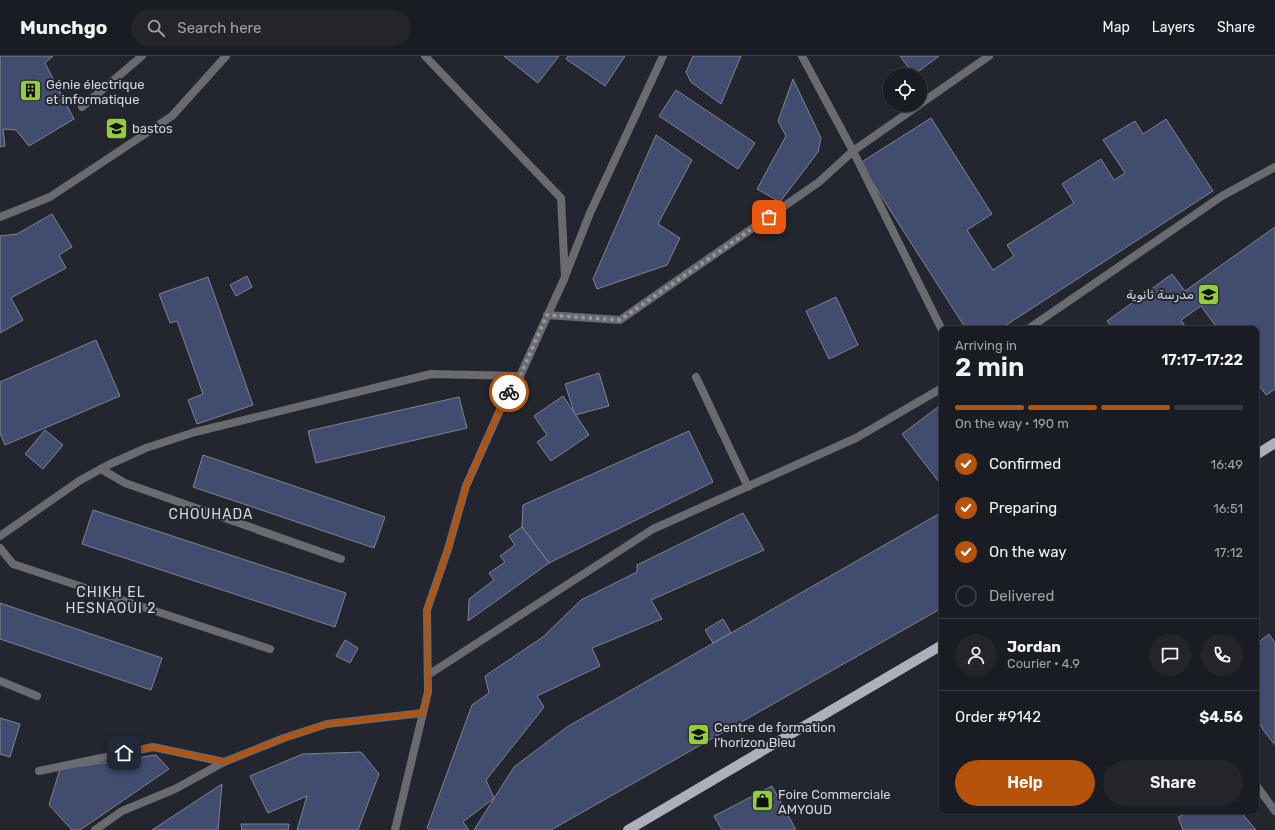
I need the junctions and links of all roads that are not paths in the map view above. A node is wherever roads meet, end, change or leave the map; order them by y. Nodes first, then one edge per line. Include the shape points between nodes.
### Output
1 (142, 56) edge
2 (226, 56) edge
3 (425, 56) edge
4 (663, 56) edge
5 (802, 56) edge
6 (989, 56) edge
7 (927, 100) edge
8 (82, 107) dead end
9 (910, 112) edge
10 (853, 152) junction
11 (1275, 167) edge
12 (0, 217) edge
13 (565, 277) junction
14 (547, 315) junction
15 (940, 326) edge
16 (1032, 326) edge
17 (520, 376) junction
18 (696, 377) dead end
19 (939, 390) edge
20 (1275, 444) edge
21 (1259, 453) edge
22 (101, 469) junction
23 (748, 487) junction
24 (0, 536) edge
25 (0, 548) edge
26 (341, 559) dead end
27 (939, 647) edge
28 (270, 649) dead end
29 (428, 675) junction
30 (0, 681) edge
31 (37, 696) dead end
32 (423, 713) junction
33 (224, 762) junction
34 (39, 771) dead end
35 (1259, 789) edge
36 (1275, 811) edge
37 (95, 830) edge
38 (395, 830) edge
39 (628, 830) edge

1 - 8 street
2 - 12 street via 172,116 50,197
3 - 13 street via 560,198
4 - 13 street via 590,213
5 - 10 street
6 - 7 street
9 - 10 street
10 - 14 street via 819,182 620,320
10 - 15 street
11 - 16 street via 1222,196
13 - 14 street
14 - 17 street
17 - 22 street via 431,374 195,432 146,448
17 - 29 street via 504,400 466,486 427,610
18 - 23 street
19 - 23 street via 856,438
20 - 21 main road
22 - 24 street via 79,481
22 - 26 street via 125,483
23 - 29 street via 653,529
25 - 28 street via 13,564
27 - 39 main road
29 - 32 street via 428,692
30 - 31 street
32 - 33 street via 327,724
32 - 38 street
33 - 34 street via 153,747
33 - 37 street via 174,789 122,811
35 - 36 street

